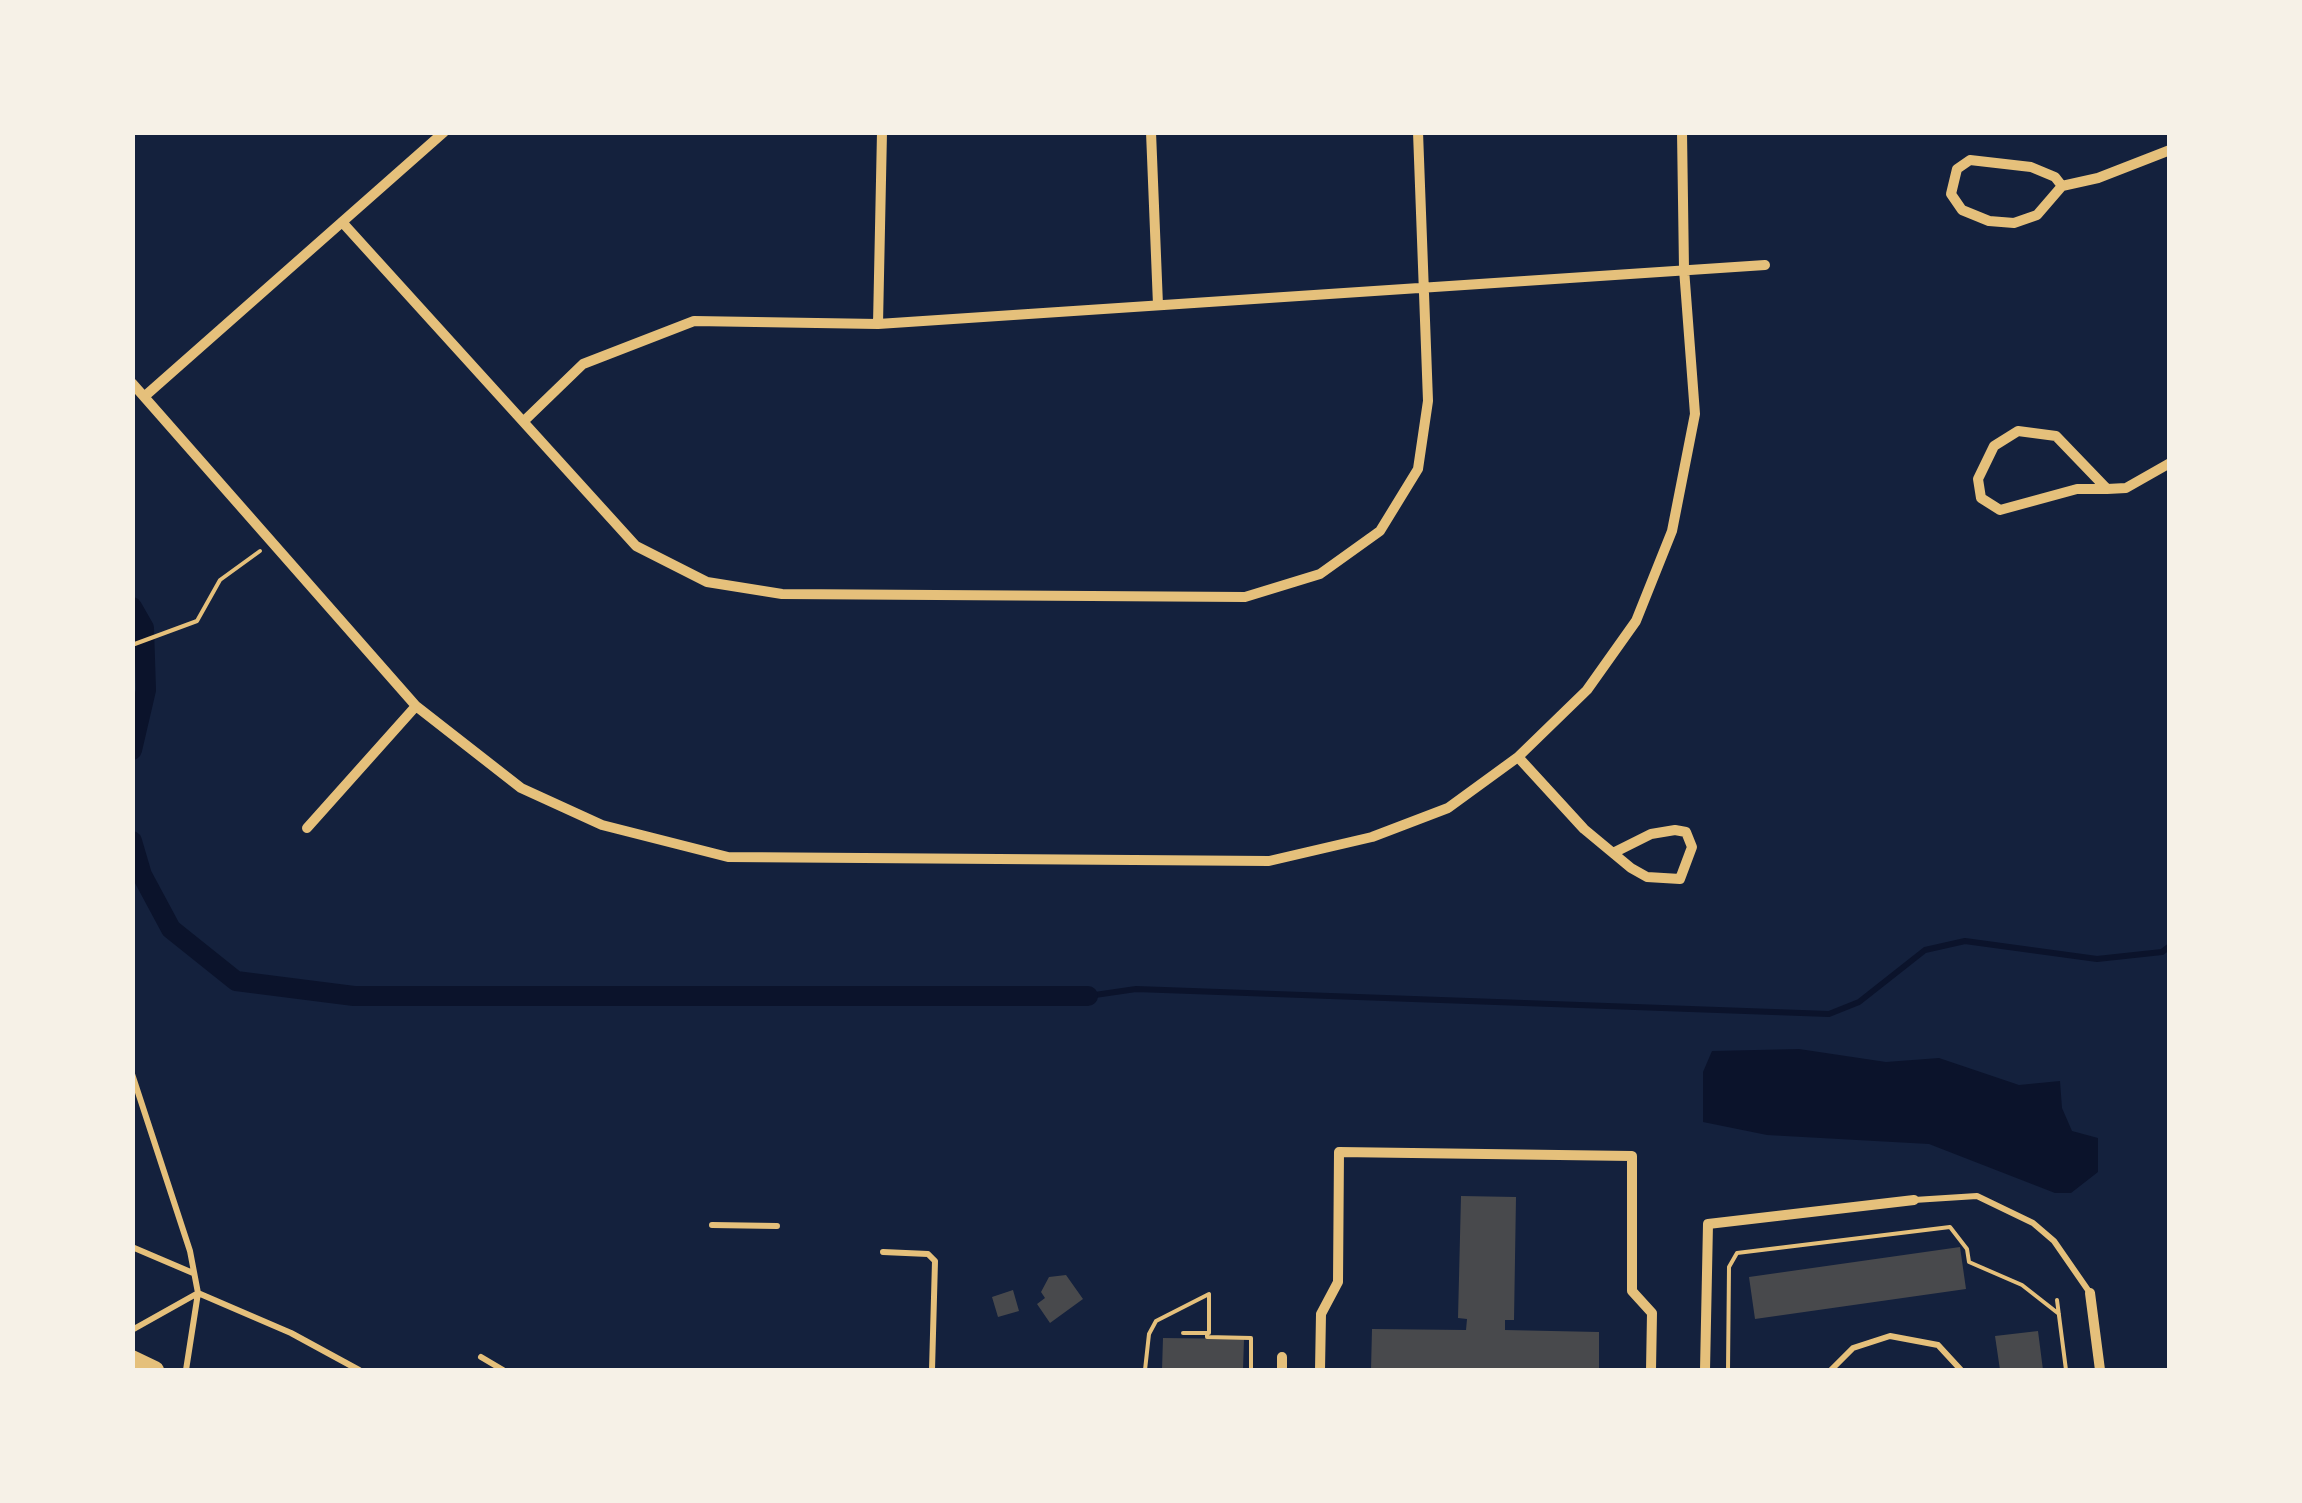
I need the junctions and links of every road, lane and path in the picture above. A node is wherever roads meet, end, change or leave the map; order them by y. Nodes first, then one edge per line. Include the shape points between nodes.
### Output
1 (444, 132) edge
2 (882, 132) edge
3 (1150, 132) edge
4 (1418, 132) edge
5 (1682, 132) edge
6 (2170, 150) edge
7 (2062, 186) junction
8 (342, 222) junction
9 (1765, 265) dead end
10 (1684, 268) junction
11 (1422, 285) junction
12 (1158, 305) junction
13 (878, 324) junction
14 (132, 383) edge
15 (145, 396) junction
16 (524, 421) junction
17 (2170, 463) edge
18 (2106, 489) junction
19 (271, 541) junction
20 (132, 645) edge
21 (416, 706) junction
22 (1518, 757) junction
23 (306, 828) dead end
24 (1613, 852) junction
25 (132, 1074) edge
26 (1914, 1200) joint
27 (712, 1225) dead end
28 (776, 1226) dead end
29 (132, 1247) edge
30 (883, 1252) dead end
31 (194, 1273) junction
32 (198, 1293) junction
33 (2090, 1293) joint
34 (2057, 1300) dead end
35 (2059, 1314) junction
36 (132, 1330) edge
37 (1183, 1333) dead end
38 (1207, 1333) junction
39 (482, 1357) dead end
40 (1282, 1357) dead end
41 (132, 1359) edge
42 (1317, 1368) edge
43 (155, 1370) edge
44 (186, 1370) edge
45 (358, 1370) edge
46 (502, 1370) edge
47 (932, 1370) edge
48 (1145, 1370) edge
49 (1251, 1370) edge
50 (1282, 1370) edge
51 (1651, 1370) edge
52 (1704, 1370) edge
53 (1728, 1370) edge
54 (1831, 1370) edge
55 (1961, 1370) edge
56 (2066, 1370) edge
57 (2100, 1370) edge

1 - 8 street
2 - 13 street
3 - 12 street
4 - 11 street
5 - 10 street
6 - 7 street
7 - 7 street via 2055,176 2030,167 1970,160 1957,168 1951,194 1962,210 2014,223 2037,215
8 - 15 street
8 - 16 street
9 - 10 street
10 - 11 street
10 - 22 street via 1694,414 1672,532 1636,622 1587,690
11 - 12 street
11 - 16 street via 1428,401 1418,469 1380,531 1320,574 1246,596 782,594 708,582 636,546
12 - 13 street
13 - 16 street via 694,321 582,364
14 - 15 street
15 - 19 street
17 - 18 street via 2126,488
18 - 18 street via 2056,436 2018,432 1994,446 1978,479 1982,498 2000,510 2077,489
19 - 20 path via 220,580 202,616
19 - 21 street
21 - 22 street via 522,788 602,825 728,858 1268,861 1372,838 1448,808
21 - 23 street
22 - 24 street
24 - 24 street via 1663,882 1680,879 1692,847 1686,832 1675,830
25 - 31 lane
26 - 33 lane via 1977,1196 2033,1223
26 - 52 street via 1708,1224
27 - 28 lane
29 - 31 lane
30 - 47 lane via 928,1254 935,1261
31 - 32 lane
32 - 36 lane
32 - 44 lane
32 - 45 lane
33 - 57 street
34 - 35 path
35 - 53 path via 2022,1286 1969,1262 1950,1227 1737,1253 1730,1267
35 - 56 path
37 - 38 path
38 - 48 path via 1205,1294 1156,1322
38 - 49 path via 1252,1338
39 - 46 lane
40 - 50 street
41 - 43 main road
42 - 51 street via 1321,1314 1338,1282 1339,1152 1632,1156 1632,1291 1652,1313
54 - 55 lane via 1853,1348 1890,1336 1938,1345

